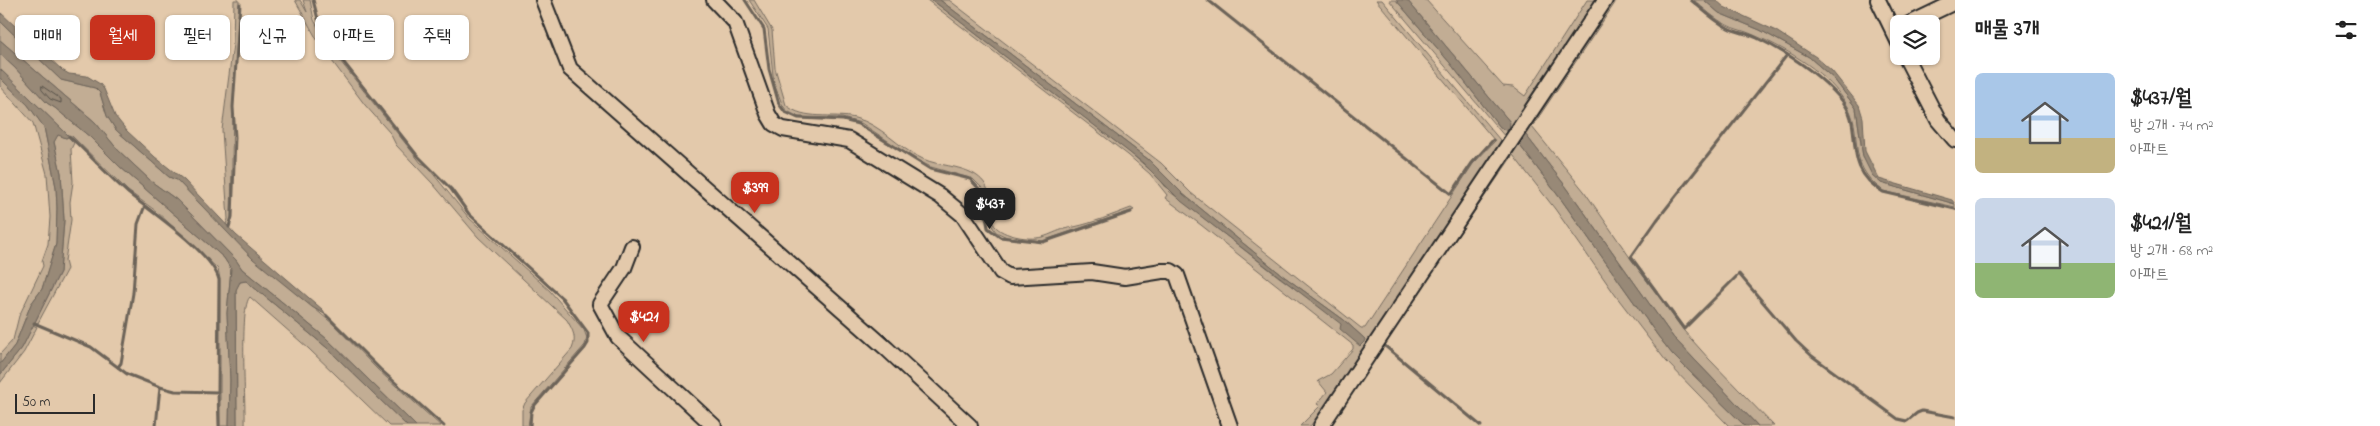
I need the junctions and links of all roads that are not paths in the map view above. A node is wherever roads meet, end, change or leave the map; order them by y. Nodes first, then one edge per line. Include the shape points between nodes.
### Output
1 (544, 0) edge
2 (714, 0) edge
3 (1605, 0) edge
4 (1878, 0) edge
5 (1955, 2) edge
6 (1928, 15) edge
7 (1890, 21) edge
8 (1910, 65) edge
9 (1955, 140) edge
10 (632, 247) dead end
11 (714, 426) edge
12 (970, 426) edge
13 (1230, 426) edge
14 (1320, 426) edge

1 - 12 street via 570,69
2 - 13 street via 735,22 774,124 783,130 849,140 940,196 963,215 1001,272 1010,277 1092,272 1125,277 1162,270 1177,275
3 - 14 street
4 - 7 street
5 - 6 street
8 - 9 street via 1938,120
10 - 11 street via 624,268 600,304 618,337

